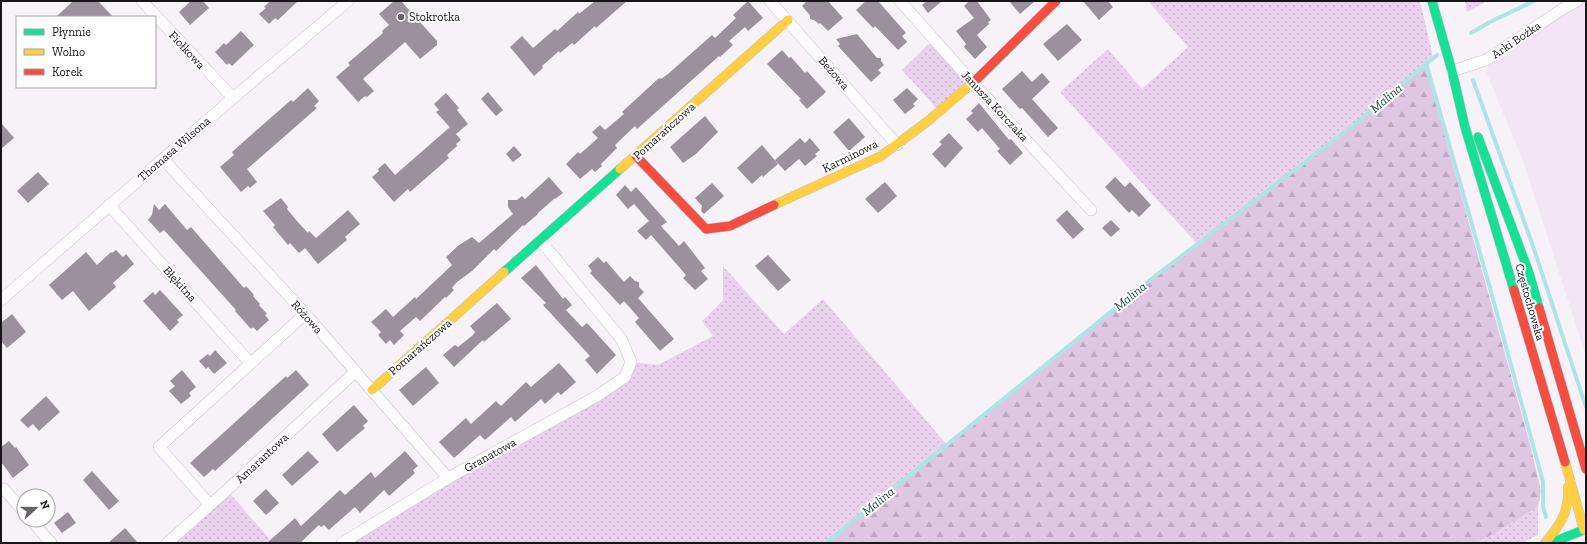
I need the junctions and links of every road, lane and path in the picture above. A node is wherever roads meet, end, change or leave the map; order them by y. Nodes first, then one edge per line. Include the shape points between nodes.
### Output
1 (142, 1) edge
2 (348, 1) edge
3 (770, 1) edge
4 (900, 1) edge
5 (1056, 1) edge
6 (1432, 1) edge
7 (1577, 1) edge
8 (788, 20) junction
9 (1452, 71) junction
10 (973, 83) junction
11 (233, 98) junction
12 (897, 145) junction
13 (636, 156) junction
14 (163, 159) junction
15 (109, 205) junction
16 (1091, 210) dead end
17 (541, 241) junction
18 (1, 300) edge
19 (305, 314) junction
20 (250, 363) junction
21 (355, 372) junction
22 (372, 390) junction
23 (1565, 464) junction
24 (1586, 469) edge
25 (448, 478) junction
26 (4, 489) dead end
27 (16, 503) edge
28 (210, 505) junction
29 (38, 528) edge
30 (1585, 533) edge
31 (51, 543) edge
32 (167, 543) edge
33 (342, 543) edge
34 (1545, 543) edge
35 (1551, 543) edge

1 - 11 street, Fiołkowa
2 - 11 street, Thomasa Wilsona
3 - 8 street, Beżowa
4 - 10 street, Janusza Korczaka
5 - 10 main road, Karminowa
6 - 9 main road, Częstochowska
7 - 9 street, Arki Bożka via 1486,60
8 - 12 street, Beżowa
8 - 13 main road, Pomarańczowa
9 - 23 main road, Częstochowska via 1465,127
9 - 24 main road, Częstochowska via 1529,274
10 - 12 main road, Karminowa
10 - 16 street, Janusza Korczaka
11 - 14 street, Thomasa Wilsona
12 - 13 main road, Karminowa via 881,156 730,226 706,229
13 - 17 main road, Pomarańczowa
14 - 15 street, Thomasa Wilsona
14 - 19 street, Różowa
15 - 18 street, Thomasa Wilsona
15 - 20 street, Błękitna
17 - 22 main road, Pomarańczowa
17 - 25 street, Granatowa via 622,340 631,362 625,377 597,396
19 - 20 street
19 - 21 street, Różowa
20 - 28 street via 159,447
21 - 22 street, Różowa
21 - 28 street, Amarantowa
22 - 25 street, Różowa
23 - 30 main road, Częstochowska
23 - 34 main road via 1569,497 1567,509 1558,527
25 - 33 street, Granatowa
26 - 27 street
28 - 32 street, Amarantowa
29 - 31 street
30 - 35 main road

